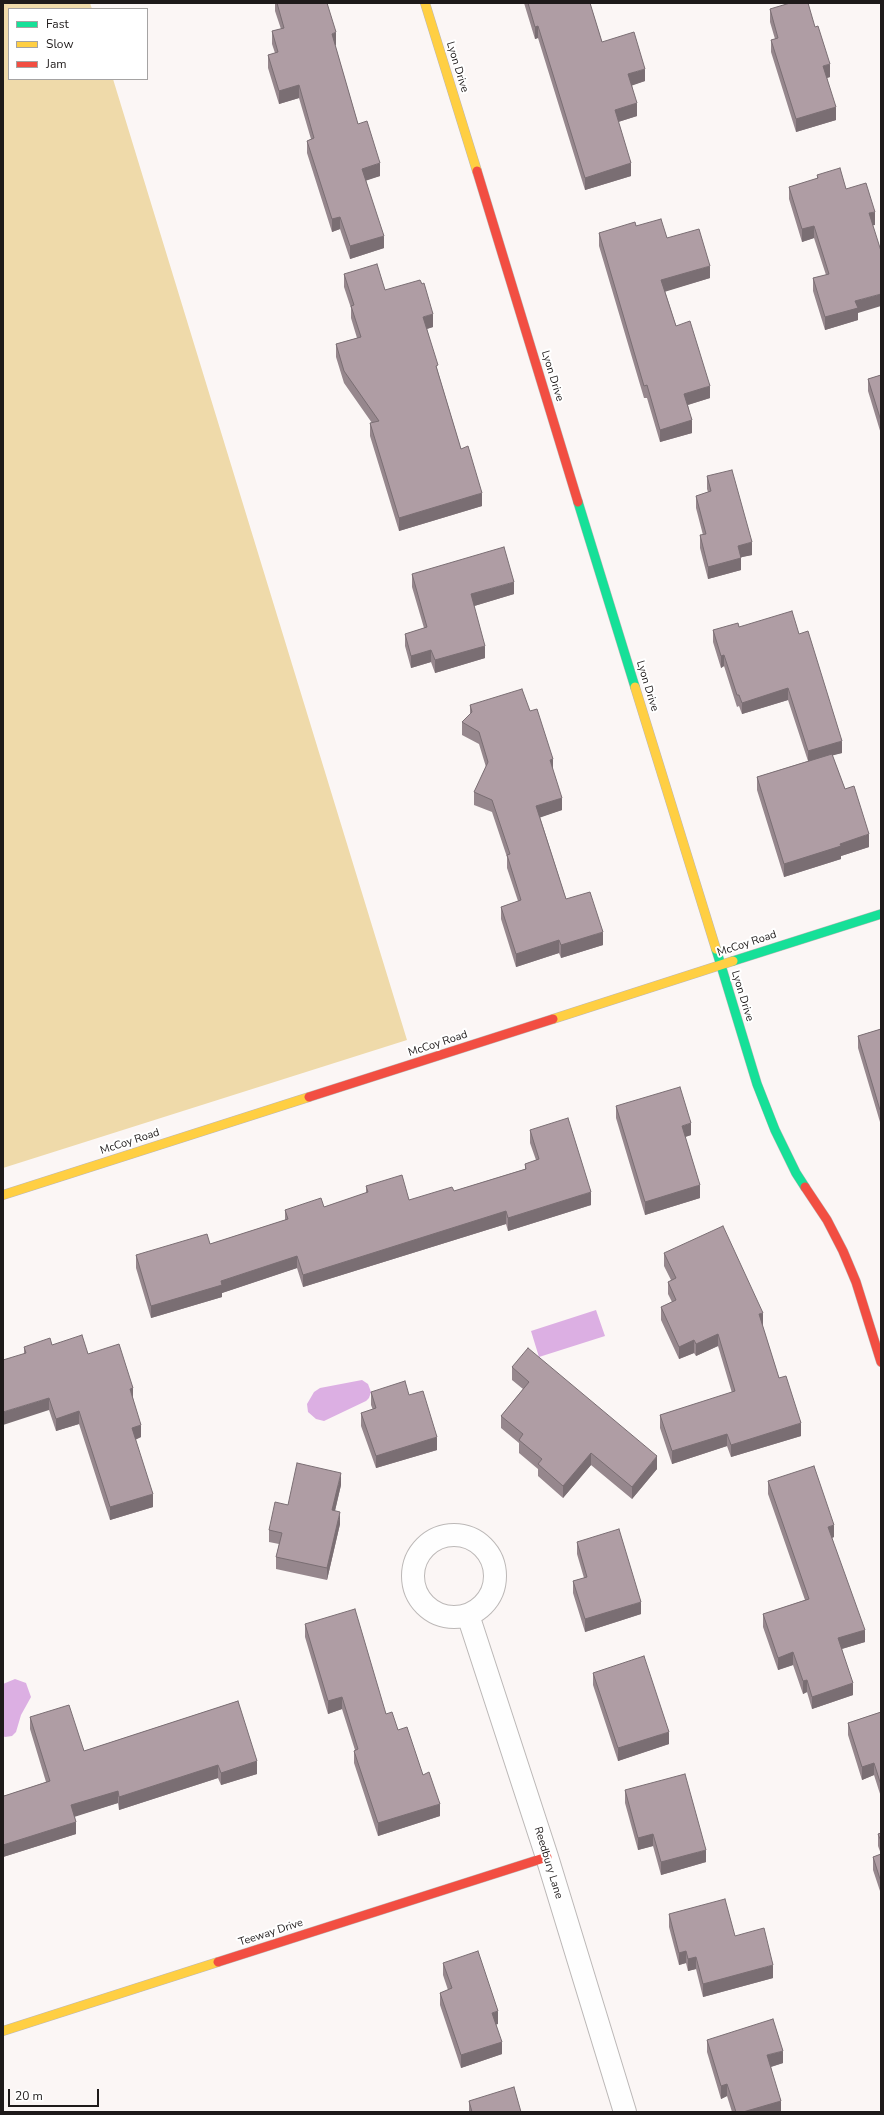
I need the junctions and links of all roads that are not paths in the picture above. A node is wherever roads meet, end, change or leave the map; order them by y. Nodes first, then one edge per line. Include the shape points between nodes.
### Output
1 (425, 3) edge
2 (881, 914) edge
3 (720, 965) junction
4 (3, 1195) edge
5 (881, 1362) edge
6 (468, 1615) dead end
7 (547, 1857) junction
8 (3, 2031) edge
9 (625, 2112) edge

1 - 3 street, Lyon Drive
2 - 3 street, McCoy Road
3 - 4 street, McCoy Road
3 - 5 street, Lyon Drive via 757,1084 775,1130 796,1173 827,1220 843,1251 856,1282
6 - 7 street, Reedbury Lane
7 - 8 street, Teeway Drive
7 - 9 street, Reedbury Lane

